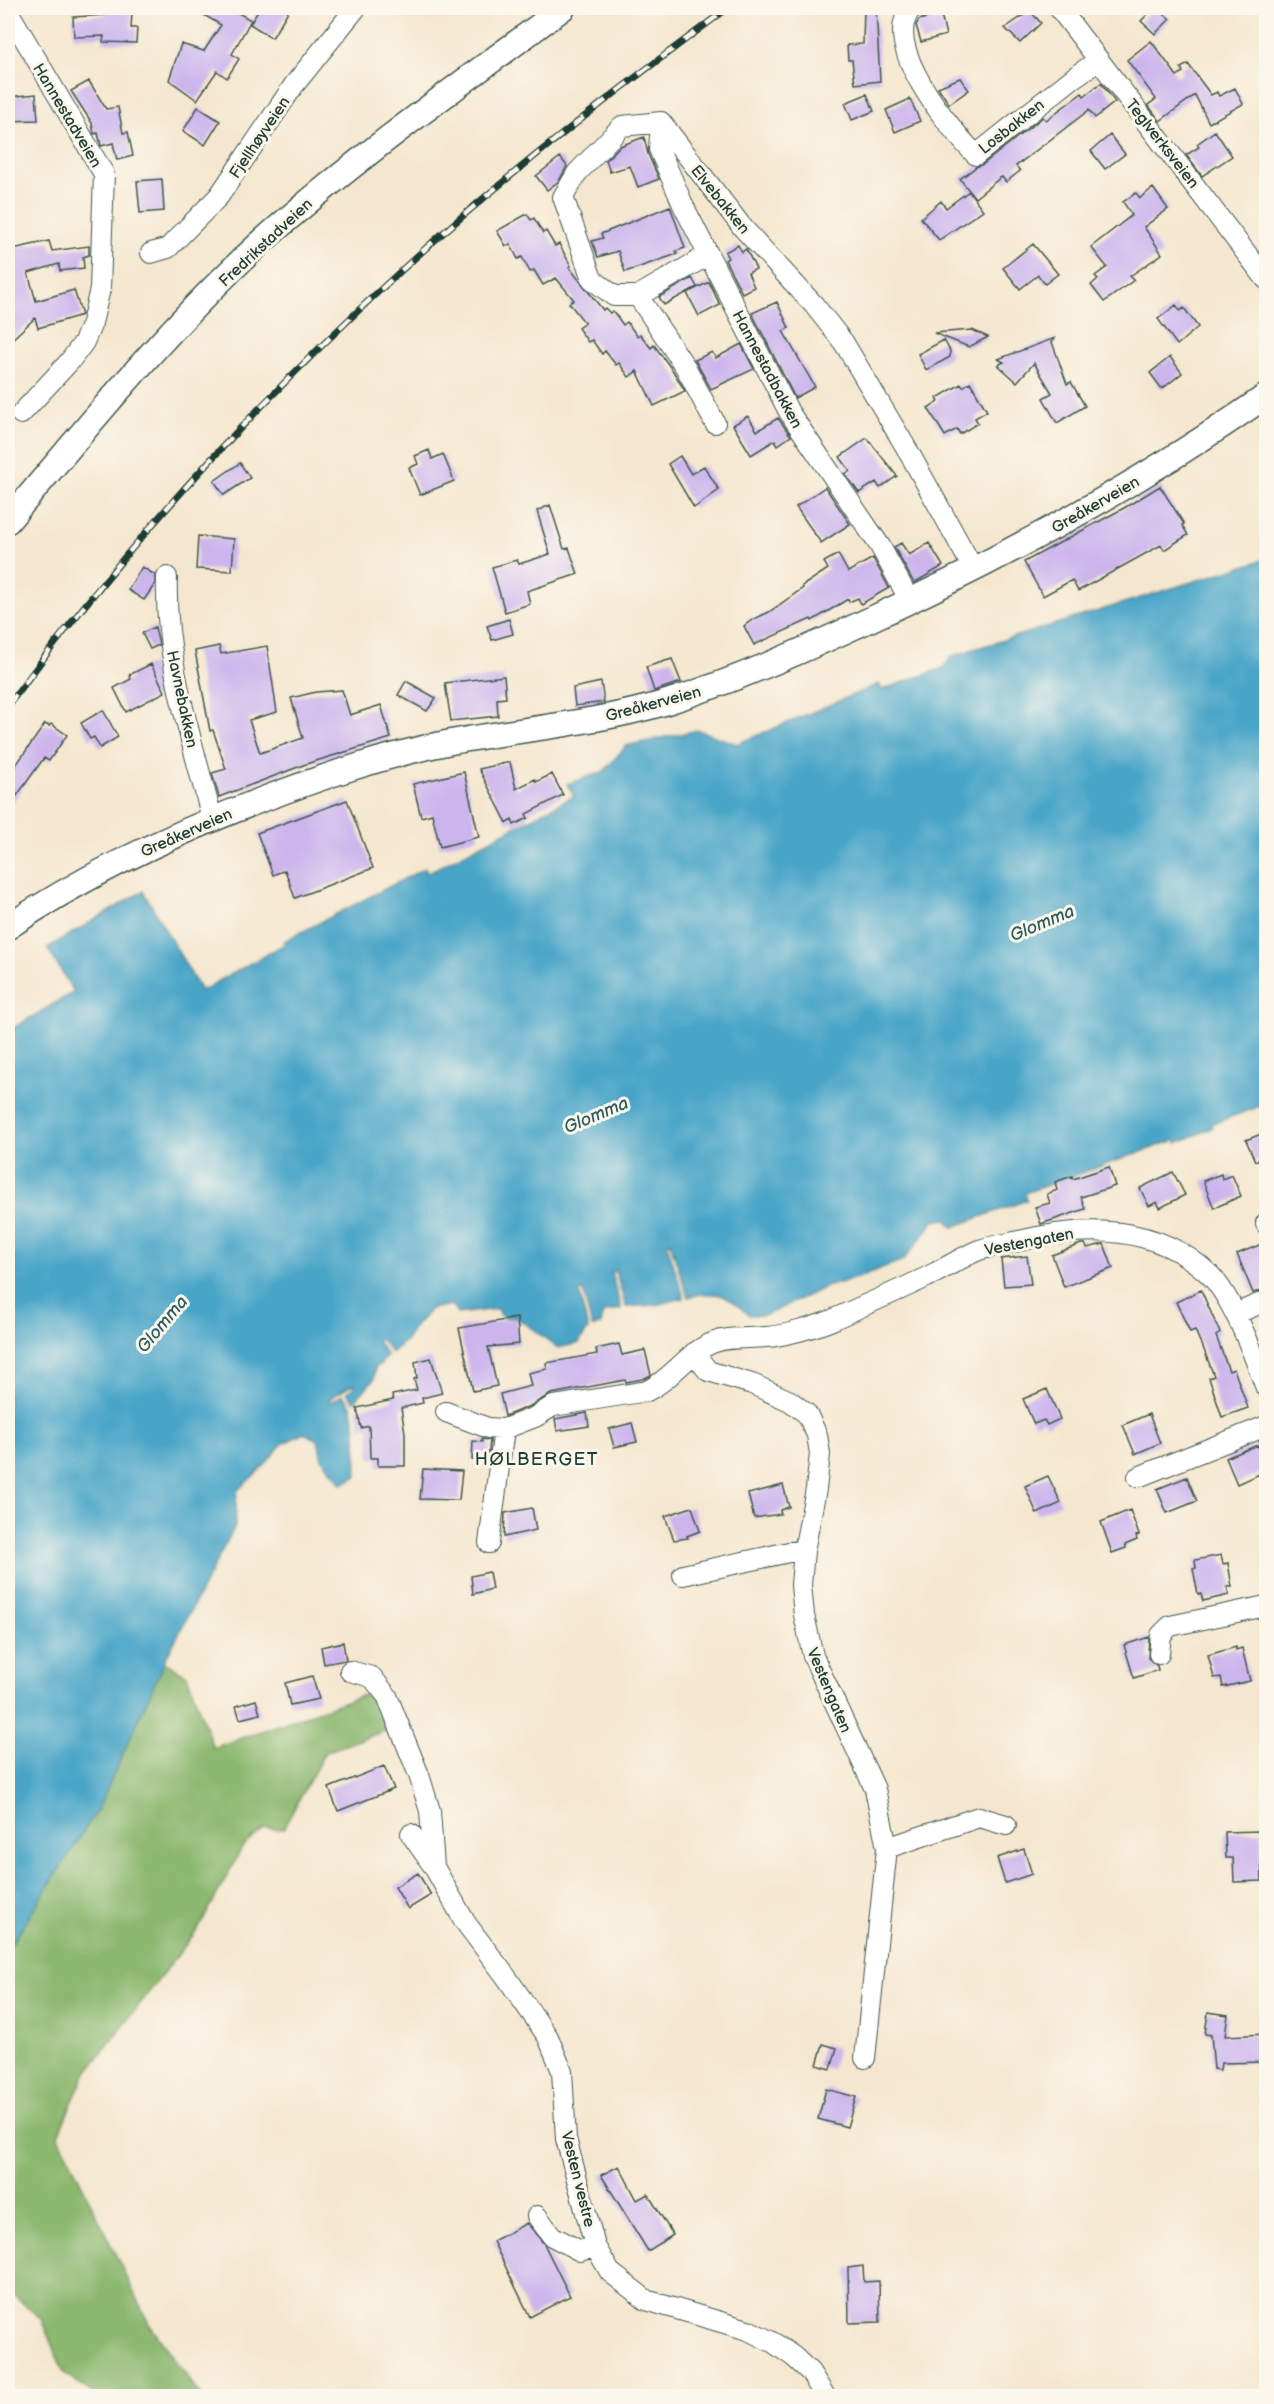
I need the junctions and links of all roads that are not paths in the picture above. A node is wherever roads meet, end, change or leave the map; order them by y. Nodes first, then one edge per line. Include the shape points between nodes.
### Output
1 (356, 8) edge
2 (563, 8) edge
3 (912, 8) edge
4 (1059, 8) edge
5 (8, 11) edge
6 (1099, 60) junction
7 (661, 122) junction
8 (151, 253) dead end
9 (708, 255) junction
10 (1266, 279) edge
11 (638, 296) junction
12 (1266, 396) edge
13 (21, 414) dead end
14 (715, 423) dead end
15 (8, 521) edge
16 (974, 570) junction
17 (167, 577) dead end
18 (910, 601) junction
19 (212, 819) junction
20 (8, 927) edge
21 (1266, 1301) edge
22 (1235, 1314) junction
23 (694, 1353) junction
24 (1266, 1388) edge
25 (446, 1412) dead end
26 (1266, 1426) edge
27 (504, 1429) junction
28 (1138, 1478) dead end
29 (489, 1543) dead end
30 (804, 1551) junction
31 (683, 1575) dead end
32 (1266, 1606) edge
33 (1159, 1654) dead end
34 (350, 1671) dead end
35 (1006, 1825) dead end
36 (411, 1834) dead end
37 (887, 1848) junction
38 (435, 1867) junction
39 (865, 2058) dead end
40 (537, 2216) dead end
41 (595, 2246) junction
42 (825, 2397) edge

1 - 8 street, Fjellhøyveien via 294,85 219,196 168,248
2 - 15 main road, Fredrikstadveien via 371,151 257,247 155,348
3 - 6 street, Losbakken via 903,32 909,60 922,86 976,155
4 - 6 street, Teglverksveien
5 - 13 street, Hannestadveien via 104,174 100,289 92,323 70,361
6 - 10 street, Teglverksveien
7 - 9 street, Hannestadbakken via 659,149
7 - 11 street via 622,126 577,173 562,197 592,279 614,296
7 - 16 street, Elvebakken via 743,228 844,343
9 - 11 street
9 - 18 street, Hannestadbakken via 789,412 880,546
11 - 14 street via 686,368
12 - 16 main road, Greåkerveien via 1120,491
16 - 18 main road, Greåkerveien
17 - 19 street, Havnebakken via 167,613 185,722
18 - 19 main road, Greåkerveien via 771,664 669,701 621,714 445,743 383,758 331,773
19 - 20 main road, Greåkerveien via 101,872
21 - 22 street
22 - 23 street, Vestengaten via 1212,1277 1185,1254 1161,1242 1090,1230 1050,1234 979,1251 825,1323 768,1337 734,1337
22 - 24 street, Vestengaten
23 - 27 street, Vestengaten via 660,1385 647,1391 553,1406
23 - 30 street, Vestengaten via 708,1371 752,1384 790,1401 807,1414 820,1454
25 - 27 street via 488,1428
26 - 28 street
27 - 29 street
30 - 31 street
30 - 37 street, Vestengaten via 801,1585 813,1656 875,1790
32 - 33 street via 1170,1626 1161,1635
34 - 38 street via 372,1677 387,1696 430,1811
35 - 37 street via 979,1817
36 - 38 street, Vesten vestre
37 - 39 street, Vestengaten
38 - 41 street, Vesten vestre via 465,1922 548,2037 559,2062 566,2139
40 - 41 street via 552,2236 580,2251
41 - 42 street, Vesten vestre via 610,2272 633,2292 646,2300 748,2330 774,2343 810,2372

